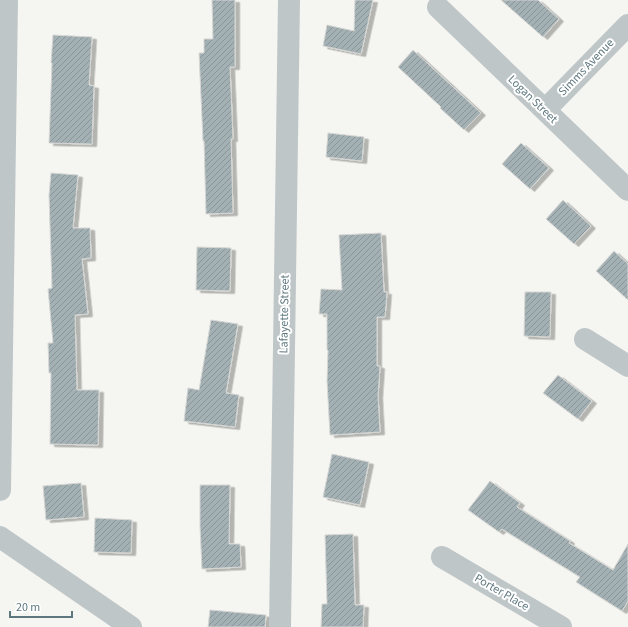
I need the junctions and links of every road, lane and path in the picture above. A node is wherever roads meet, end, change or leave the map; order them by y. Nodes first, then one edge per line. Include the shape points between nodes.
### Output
1 (8, 0) edge
2 (289, 0) edge
3 (438, 7) dead end
4 (628, 25) edge
5 (545, 110) junction
6 (628, 190) edge
7 (585, 339) dead end
8 (628, 366) edge
9 (0, 490) edge
10 (0, 537) edge
11 (442, 558) dead end
12 (131, 627) edge
13 (280, 627) edge
14 (561, 627) edge

1 - 9 street
2 - 13 street, Lafayette Street
3 - 5 street, Logan Street
4 - 5 street, Simms Avenue
5 - 6 street, Logan Street
7 - 8 street
10 - 12 street
11 - 14 street, Porter Place

